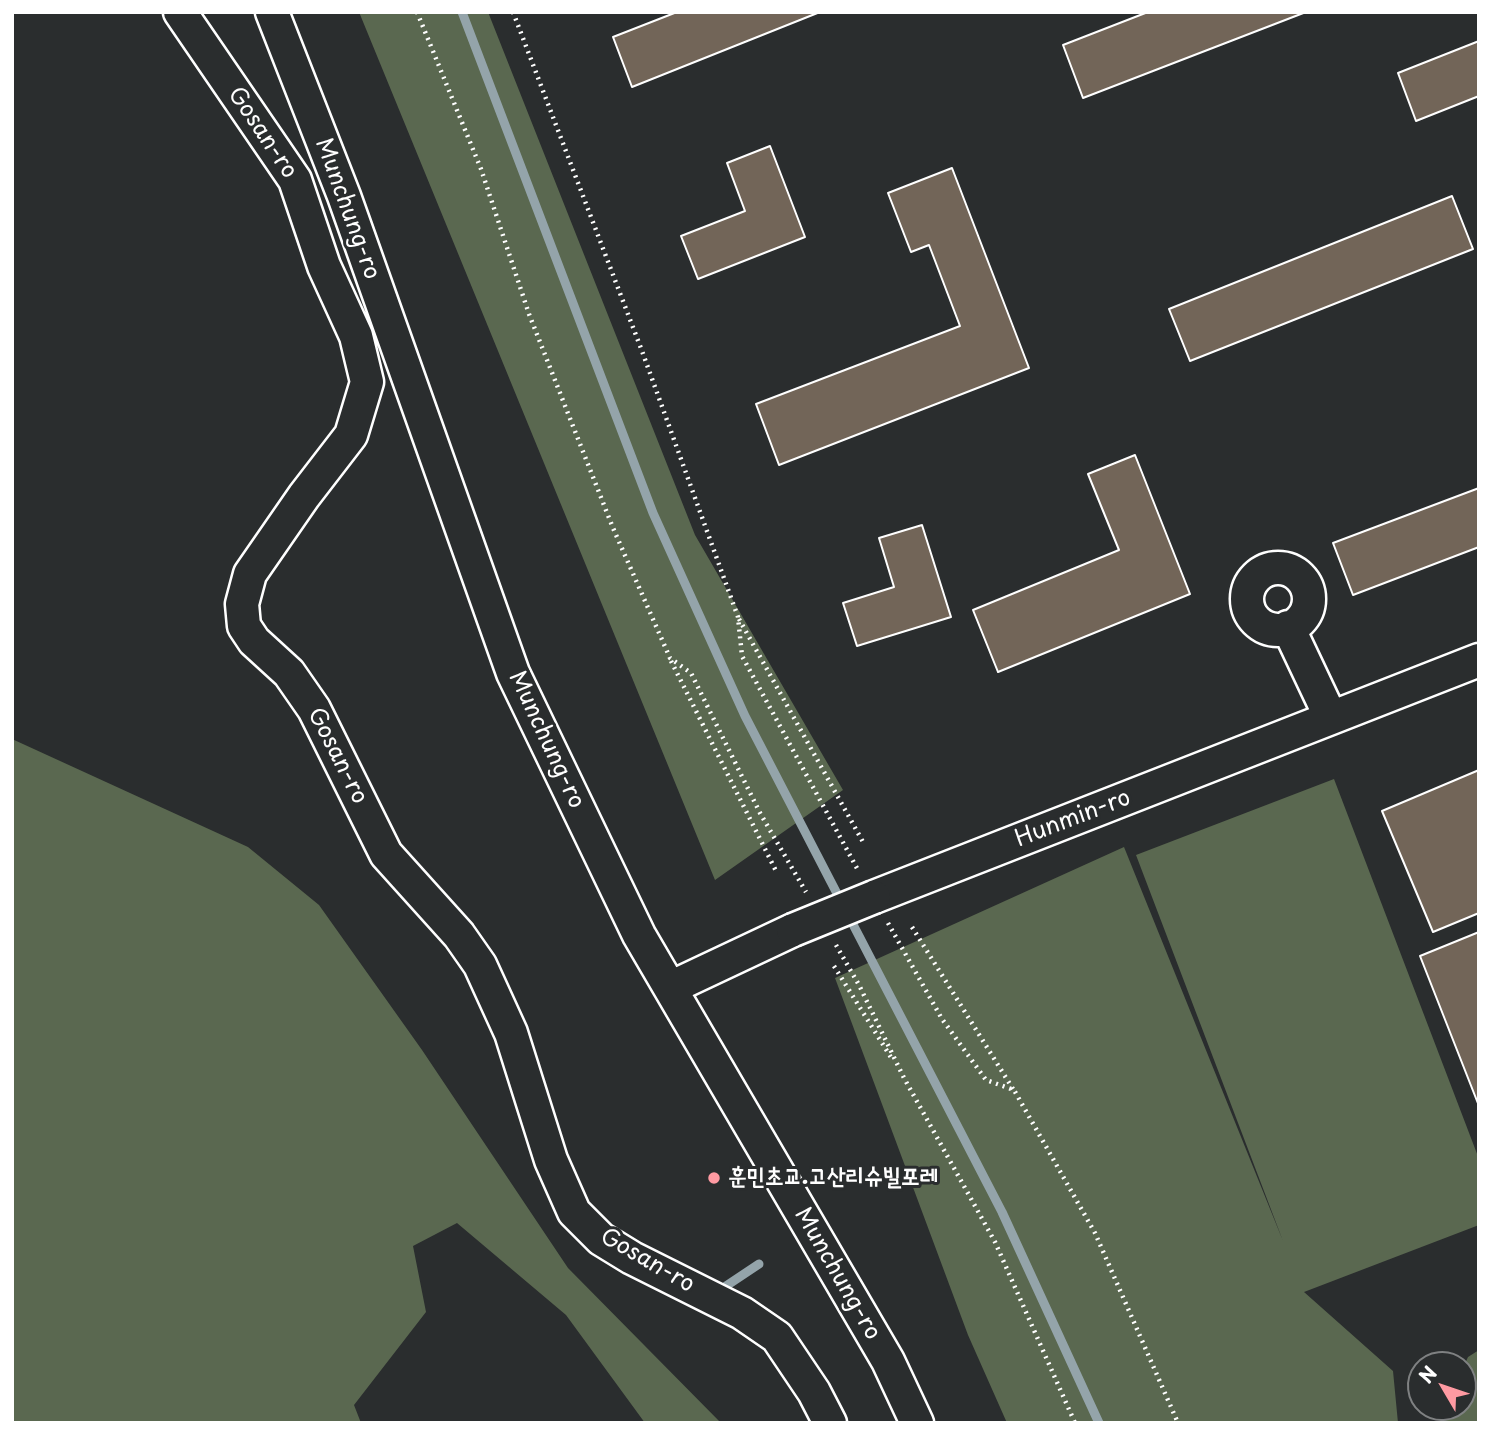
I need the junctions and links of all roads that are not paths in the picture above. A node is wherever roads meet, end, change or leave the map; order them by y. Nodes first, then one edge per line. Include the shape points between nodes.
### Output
1 (180, 12) edge
2 (272, 12) edge
3 (1288, 627) dead end
4 (1479, 660) edge
5 (1331, 718) junction
6 (670, 988) junction
7 (830, 1423) edge
8 (917, 1423) edge

1 - 7 street, Gosan-ro via 295,180 324,267 356,336 367,382 351,435 250,574 242,604 244,626 289,673 314,709 386,854 480,965 511,1032 551,1160 574,1212 601,1239 742,1313 777,1338
2 - 6 street, Munchung-ro via 344,196 513,673 639,935
3 - 5 street
4 - 5 street, Hunmin-ro
5 - 6 street, Hunmin-ro, bridge via 873,897
6 - 8 street, Munchung-ro via 888,1361

